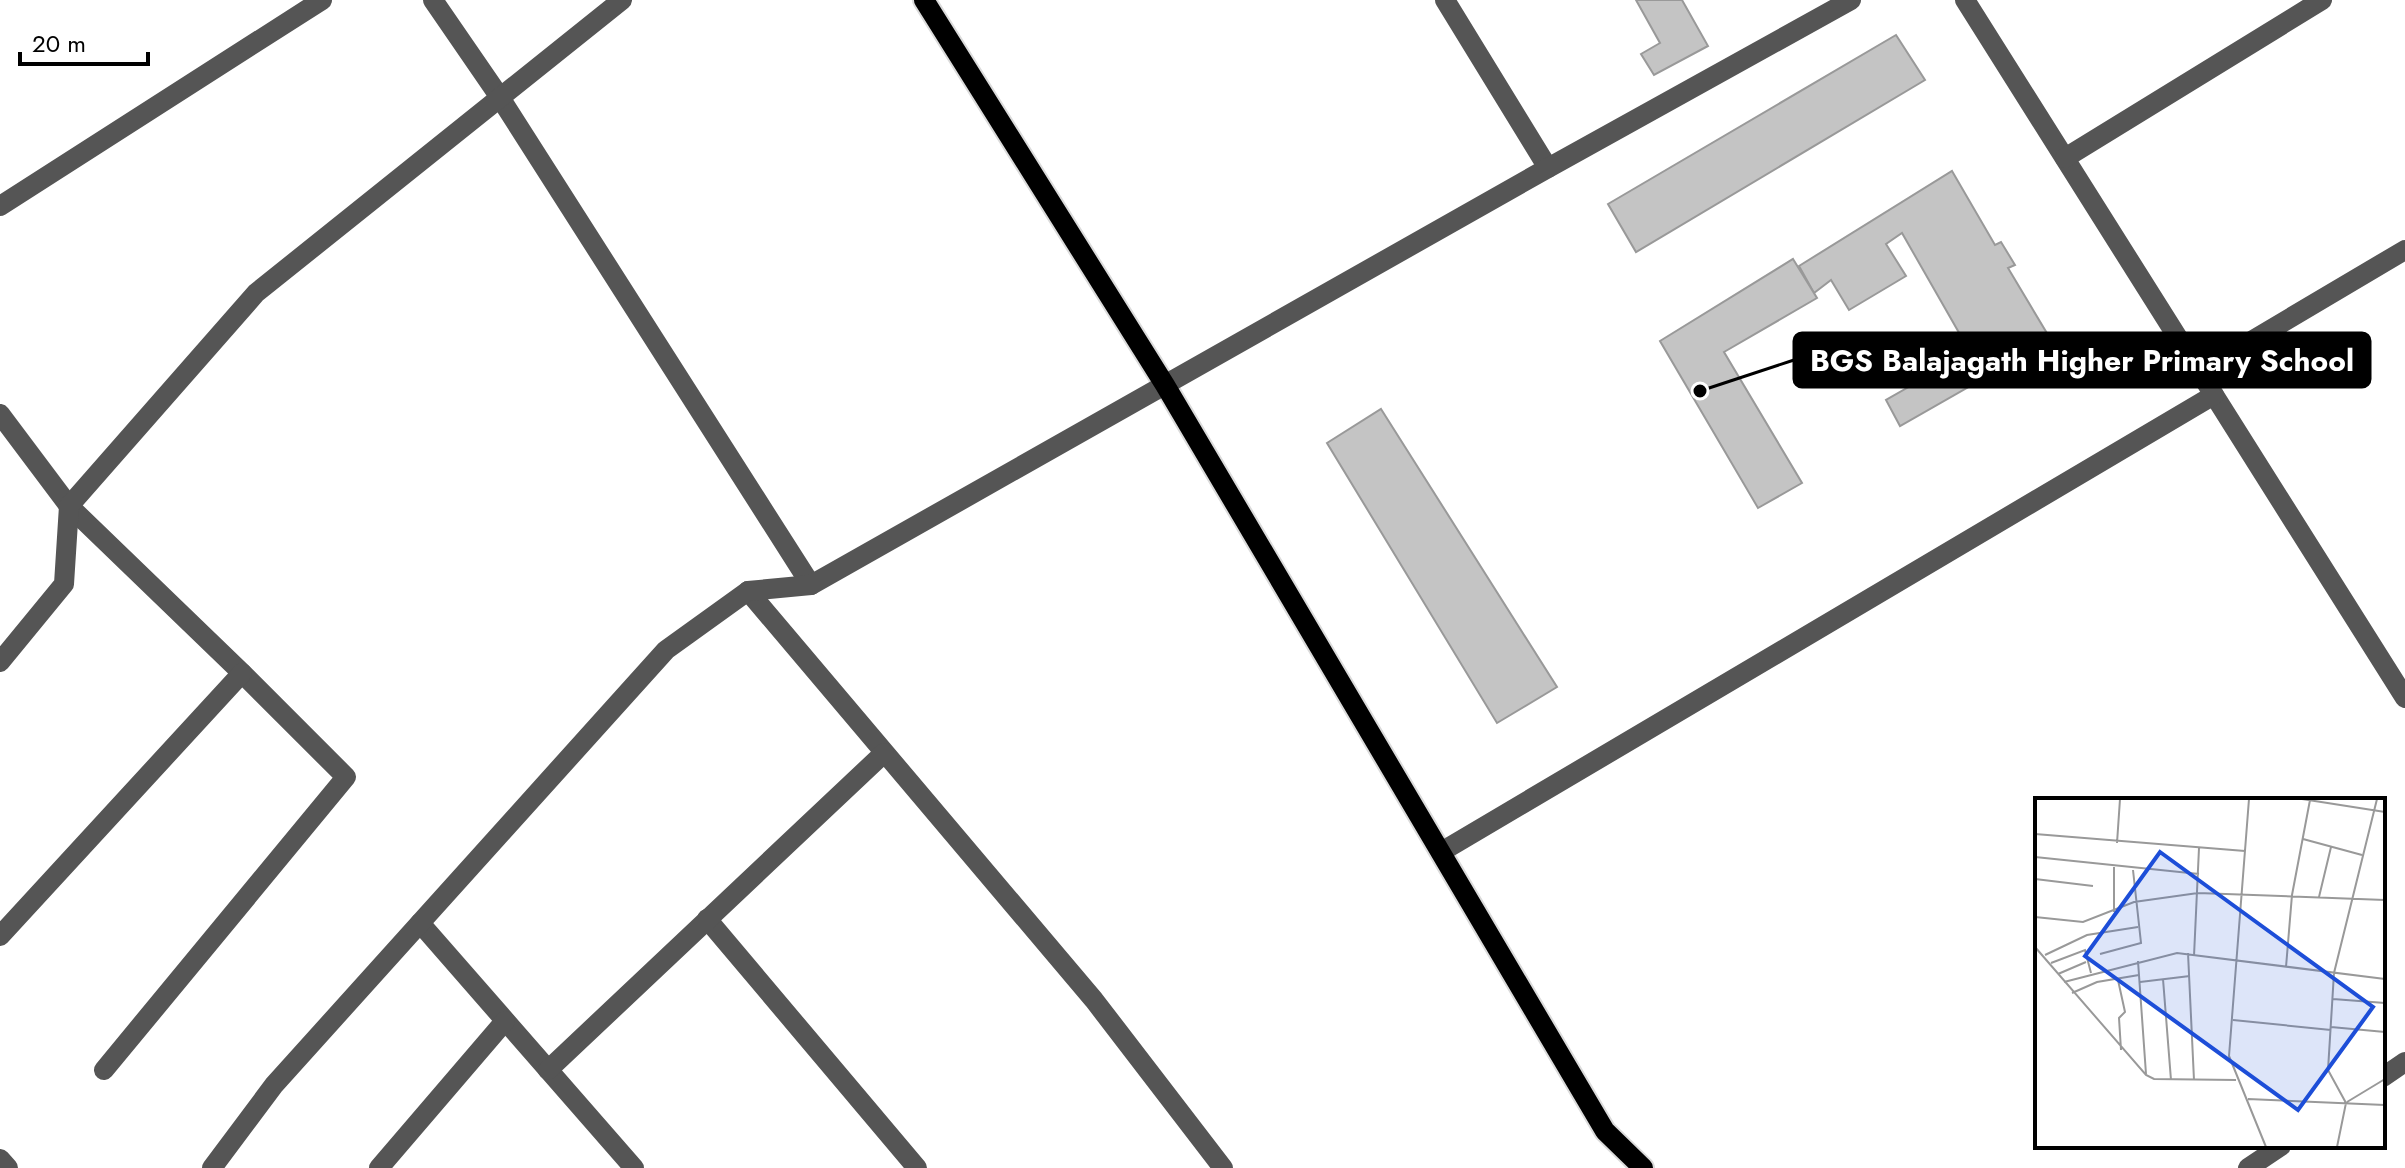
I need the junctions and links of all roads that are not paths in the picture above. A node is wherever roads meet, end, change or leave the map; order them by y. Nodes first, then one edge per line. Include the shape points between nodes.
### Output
1 (322, 0) edge
2 (433, 0) edge
3 (622, 0) edge
4 (924, 0) edge
5 (1445, 0) edge
6 (1851, 0) edge
7 (1965, 0) edge
8 (2322, 0) edge
9 (499, 96) junction
10 (2065, 158) junction
11 (1548, 168) junction
12 (0, 206) edge
13 (2405, 250) edge
14 (2199, 372) junction
15 (1165, 385) junction
16 (2214, 395) junction
17 (0, 414) edge
18 (69, 506) junction
19 (811, 585) junction
20 (748, 591) junction
21 (0, 662) edge
22 (242, 673) junction
23 (2405, 698) edge
24 (884, 753) junction
25 (1441, 852) junction
26 (707, 919) junction
27 (420, 923) junction
28 (0, 936) edge
29 (505, 1021) junction
30 (2405, 1062) edge
31 (104, 1070) dead end
32 (548, 1070) junction
33 (2385, 1076) edge
34 (2278, 1148) edge
35 (0, 1159) edge
36 (8, 1168) edge
37 (212, 1168) edge
38 (379, 1168) edge
39 (634, 1168) edge
40 (917, 1168) edge
41 (1223, 1168) edge
42 (1643, 1168) edge
43 (2248, 1168) edge

1 - 12 street
2 - 9 street
3 - 9 street
4 - 15 main road
5 - 11 street
6 - 11 street
7 - 10 street
8 - 10 street
9 - 18 street via 256,293
9 - 19 street
10 - 14 street
11 - 15 street
13 - 14 street
14 - 16 street
15 - 19 street
15 - 25 main road
16 - 23 street
16 - 25 street
17 - 18 street
18 - 21 street via 64,584
18 - 22 street
19 - 20 street
20 - 24 street
20 - 27 street via 666,650
22 - 28 street
22 - 31 street via 346,777
24 - 26 street
24 - 41 street via 1094,1000
25 - 42 main road via 1605,1131
26 - 32 street
26 - 40 street
27 - 29 street
27 - 37 street via 274,1085
29 - 32 street
29 - 38 street
30 - 33 street
32 - 39 street
34 - 43 street
35 - 36 street

